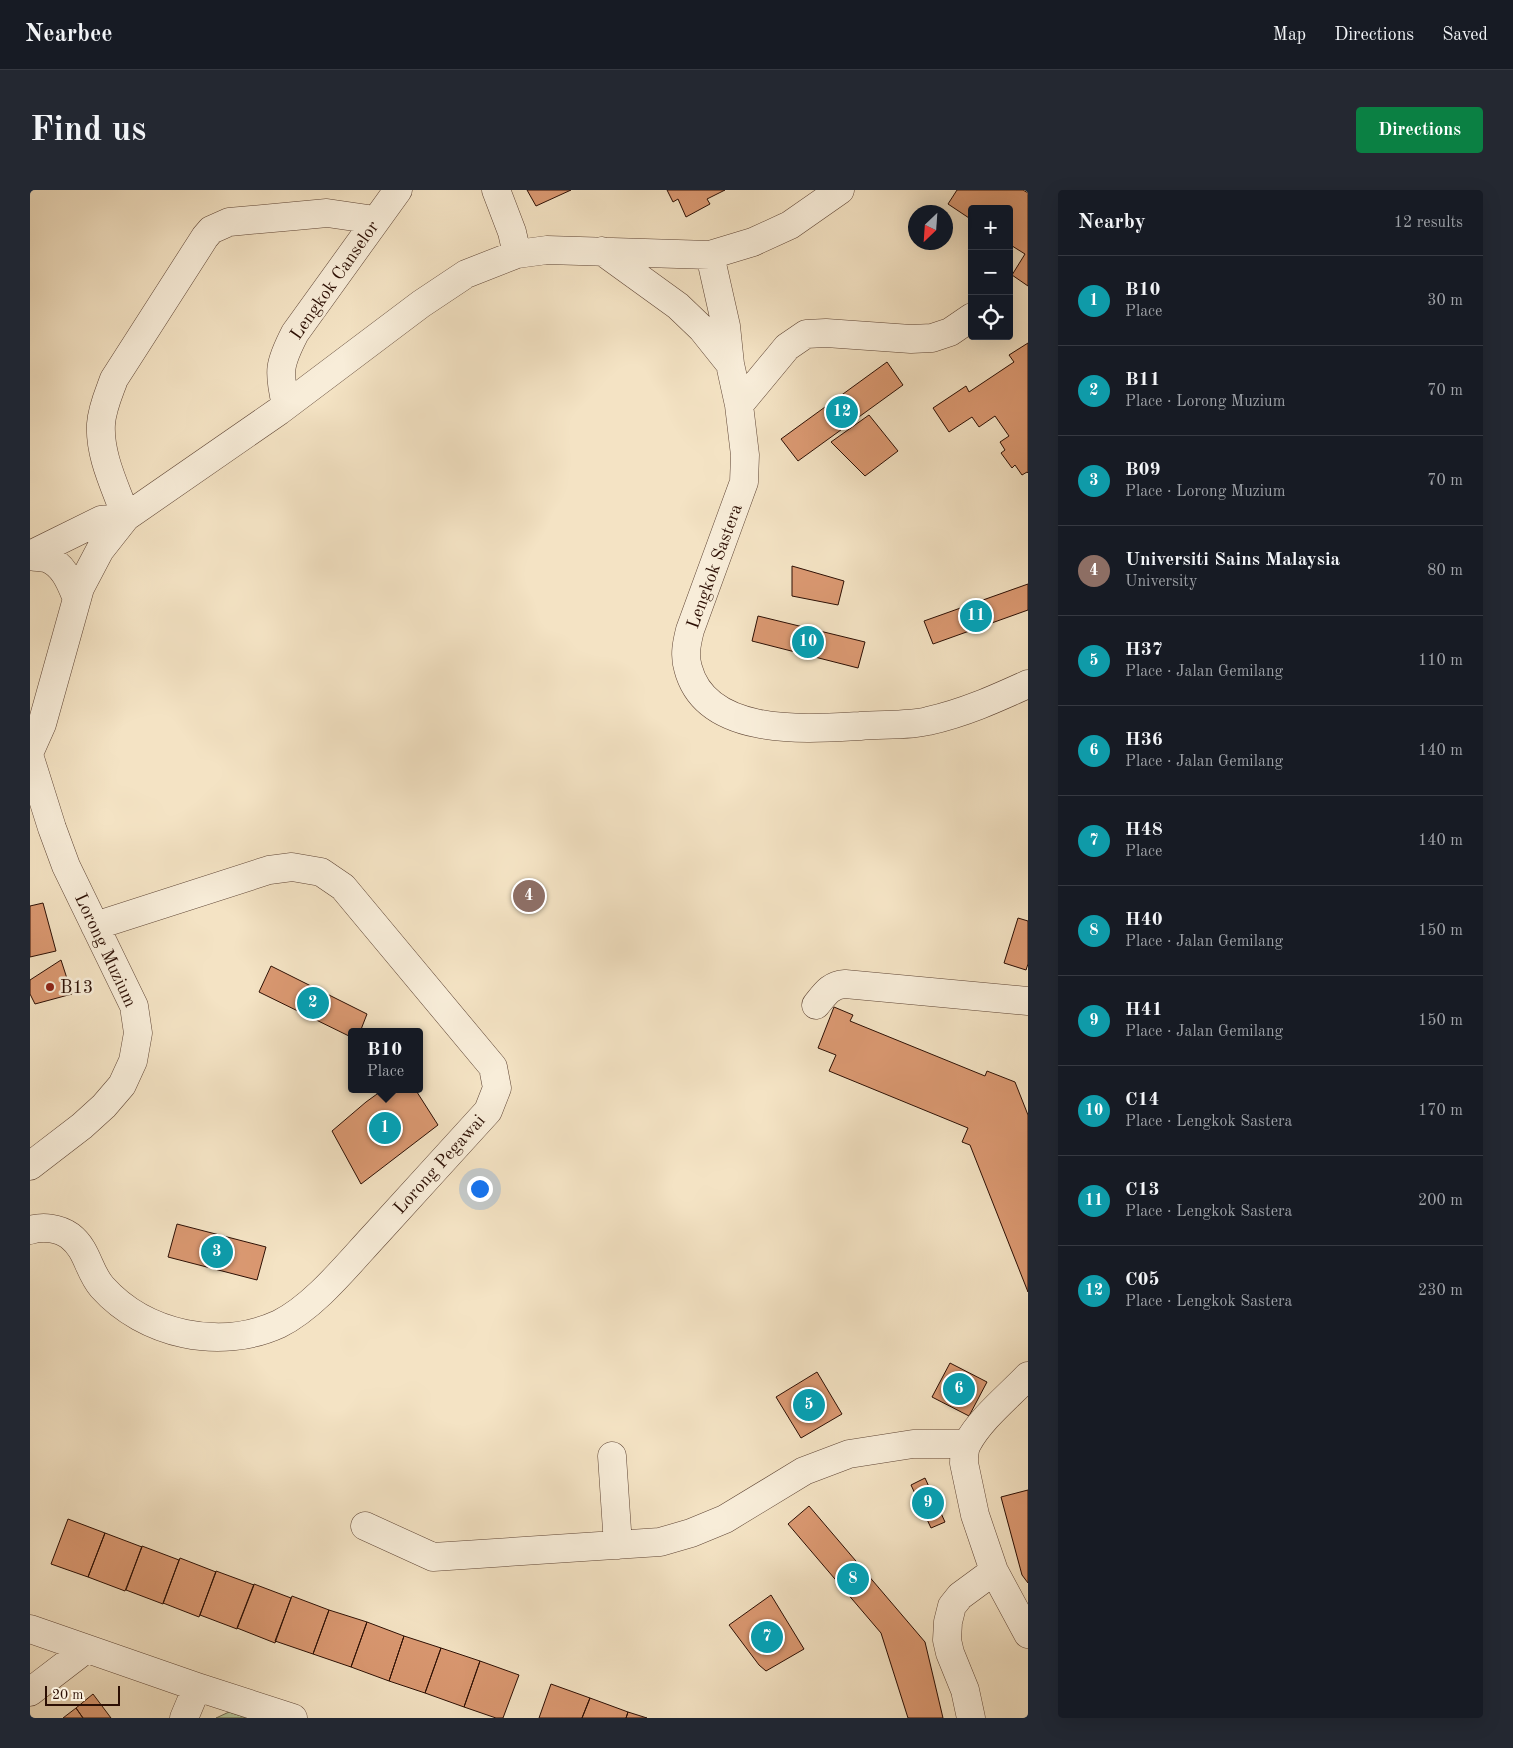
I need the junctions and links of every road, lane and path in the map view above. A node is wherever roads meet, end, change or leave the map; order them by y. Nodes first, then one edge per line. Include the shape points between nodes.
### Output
1 (398, 190) edge
2 (496, 190) edge
3 (840, 190) edge
4 (375, 220) junction
5 (602, 251) junction
6 (517, 254) junction
7 (710, 254) junction
8 (968, 320) edge
9 (730, 364) junction
10 (286, 405) junction
11 (738, 405) junction
12 (126, 517) junction
13 (30, 556) edge
14 (77, 599) junction
15 (1028, 684) edge
16 (30, 751) edge
17 (30, 758) edge
18 (95, 926) junction
19 (1028, 1001) edge
20 (816, 1005) dead end
21 (30, 1166) edge
22 (30, 1230) edge
23 (1026, 1382) edge
24 (967, 1444) junction
25 (612, 1456) dead end
26 (365, 1526) dead end
27 (618, 1545) junction
28 (994, 1571) junction
29 (30, 1630) edge
30 (1028, 1634) edge
31 (86, 1649) junction
32 (197, 1687) junction
33 (30, 1692) edge
34 (184, 1718) edge
35 (293, 1718) edge
36 (971, 1718) edge

1 - 4 street, Lengkok Canselor
2 - 6 street
3 - 7 street via 790,225 753,242
4 - 10 street, Lengkok Canselor via 295,333 284,354 280,374
4 - 12 street via 327,213 266,218 229,222 211,230 205,237 114,379 105,402 101,423 102,445
5 - 6 street via 547,250
5 - 7 street
5 - 9 street, Lengkok Sastera via 678,306 702,329
6 - 10 street via 466,274
7 - 9 street, Lengkok Sastera via 726,326
8 - 11 street via 950,332 932,338 806,334 787,347
9 - 11 street, Lengkok Sastera
10 - 12 street
11 - 15 street, Lengkok Sastera via 745,455 744,482 686,648 687,667 696,687 711,704 732,716 804,729 926,722 966,711
12 - 13 street via 101,520
12 - 14 street via 100,550
13 - 14 street via 47,558 60,568
14 - 16 street via 42,724
17 - 18 street, Lorong Muzium via 63,859
18 - 21 street, Lorong Muzium via 134,1006 138,1033 133,1061 122,1085 104,1106
18 - 22 street, Lorong Pegawai via 269,870 292,867 321,872 343,887 492,1067 497,1088 488,1111 308,1306 251,1334 223,1338 170,1331 146,1321 100,1286 81,1248 70,1236 49,1228
19 - 20 street via 836,984
23 - 24 street via 982,1424
24 - 27 street via 913,1444 849,1454 804,1471 725,1519 691,1533 660,1542
24 - 28 street via 964,1463 975,1515
25 - 27 street
26 - 27 street via 433,1558
28 - 30 street
28 - 36 street via 960,1596 952,1606 948,1622 950,1653 965,1690
29 - 31 street
31 - 32 street
31 - 33 street
32 - 34 street
32 - 35 street

